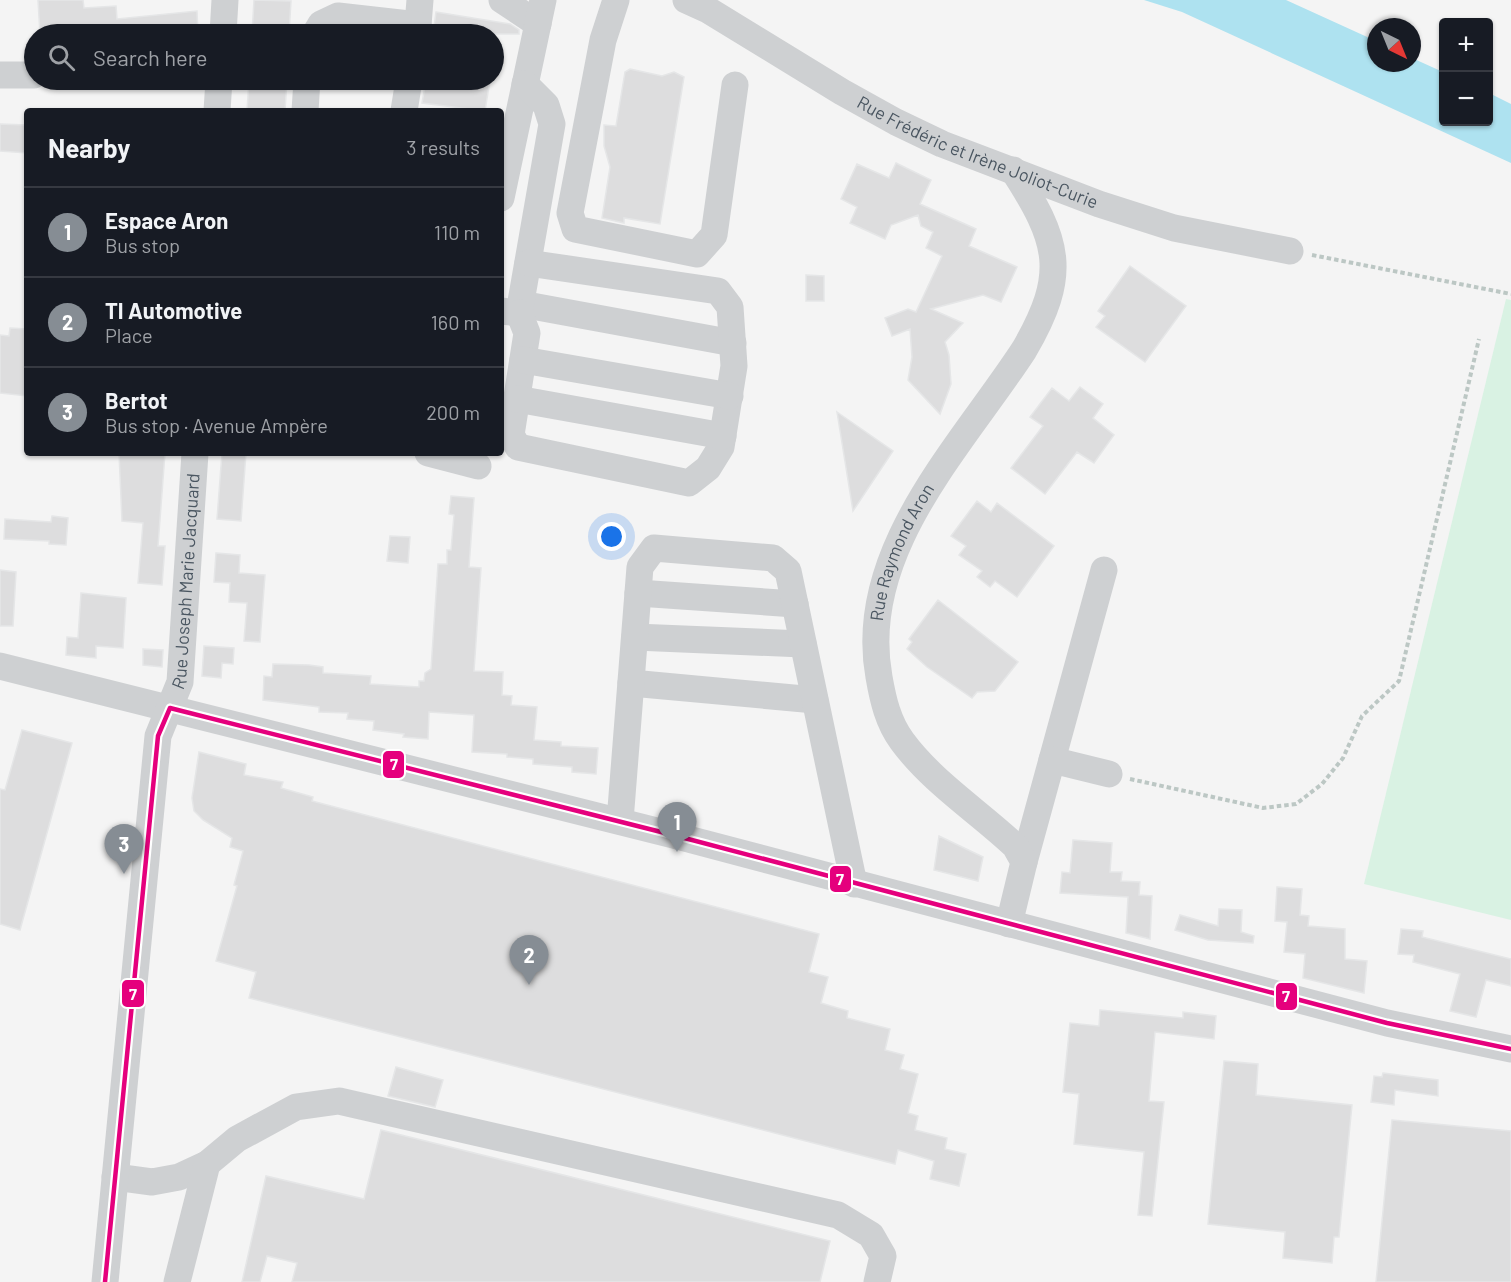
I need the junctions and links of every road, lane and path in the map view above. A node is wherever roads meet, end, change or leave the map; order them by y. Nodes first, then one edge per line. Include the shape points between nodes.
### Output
1 (225, 0) edge
2 (502, 0) edge
3 (616, 0) edge
4 (686, 0) edge
5 (541, 12) edge
6 (418, 20) edge
7 (223, 24) edge
8 (321, 24) edge
9 (0, 75) edge
10 (24, 75) edge
11 (525, 84) junction
12 (735, 85) dead end
13 (218, 90) edge
14 (306, 90) edge
15 (407, 90) edge
16 (217, 108) edge
17 (305, 108) edge
18 (404, 108) edge
19 (507, 141) edge
20 (504, 170) edge
21 (1013, 170) junction
22 (1290, 251) joint
23 (528, 263) junction
24 (1511, 294) edge
25 (514, 309) edge
26 (1479, 339) dead end
27 (733, 343) junction
28 (523, 360) junction
29 (730, 396) junction
30 (517, 399) junction
31 (723, 436) junction
32 (195, 456) edge
33 (440, 456) edge
34 (478, 466) dead end
35 (1104, 570) dead end
36 (638, 593) junction
37 (795, 604) junction
38 (635, 637) junction
39 (803, 644) junction
40 (0, 666) edge
41 (631, 683) junction
42 (815, 700) junction
43 (170, 708) junction
44 (1052, 760) junction
45 (1109, 774) joint
46 (620, 821) junction
47 (1024, 862) junction
48 (854, 884) junction
49 (1009, 924) junction
50 (1511, 1049) edge
51 (207, 1164) junction
52 (115, 1177) junction
53 (105, 1282) edge
54 (177, 1282) edge
55 (877, 1282) edge

1 - 7 street
2 - 5 street
3 - 12 street via 603,40 570,213 575,229 697,254 714,235
4 - 21 street, Rue Frédéric et Irène Joliot-Curie via 896,122
5 - 11 street
6 - 8 street via 338,16
9 - 10 street
11 - 19 street
11 - 23 street via 546,105 552,123
13 - 16 street
14 - 17 street
15 - 18 street
19 - 20 street
21 - 22 street, Rue Frédéric et Irène Joliot-Curie via 1174,228
21 - 47 street, Rue Raymond Aron via 1050,237 1053,256 1046,302 1024,350 911,516 886,571 874,633 888,715 902,741 920,762 1015,846
22 - 24 path
23 - 25 street
23 - 27 street via 718,291 729,307
25 - 27 street
25 - 28 street via 527,333
26 - 45 path via 1399,681 1362,716 1343,758 1322,784 1296,804 1263,808
27 - 29 street
28 - 29 street
28 - 30 street
29 - 31 street
30 - 31 street
30 - 31 street via 511,435 518,447 689,483 708,468
32 - 43 street, Rue Joseph Marie Jacquard via 180,682
33 - 34 street
35 - 44 street
36 - 37 street
36 - 37 street via 640,567 654,548 773,558 788,571
36 - 38 street
37 - 39 street
38 - 39 street
38 - 41 street
39 - 42 street
40 - 43 street
41 - 42 street
41 - 46 street
42 - 48 street
43 - 46 street
43 - 52 street, Rue Joseph Marie Jacquard via 158,736
44 - 45 street
44 - 47 street
46 - 48 street
47 - 49 street
48 - 49 street
49 - 50 street via 1387,1023
51 - 52 street via 179,1177 152,1182
51 - 54 street
51 - 55 street via 237,1139 296,1107 339,1101 838,1215 871,1235 882,1256
52 - 53 street, Rue Joseph Marie Jacquard

